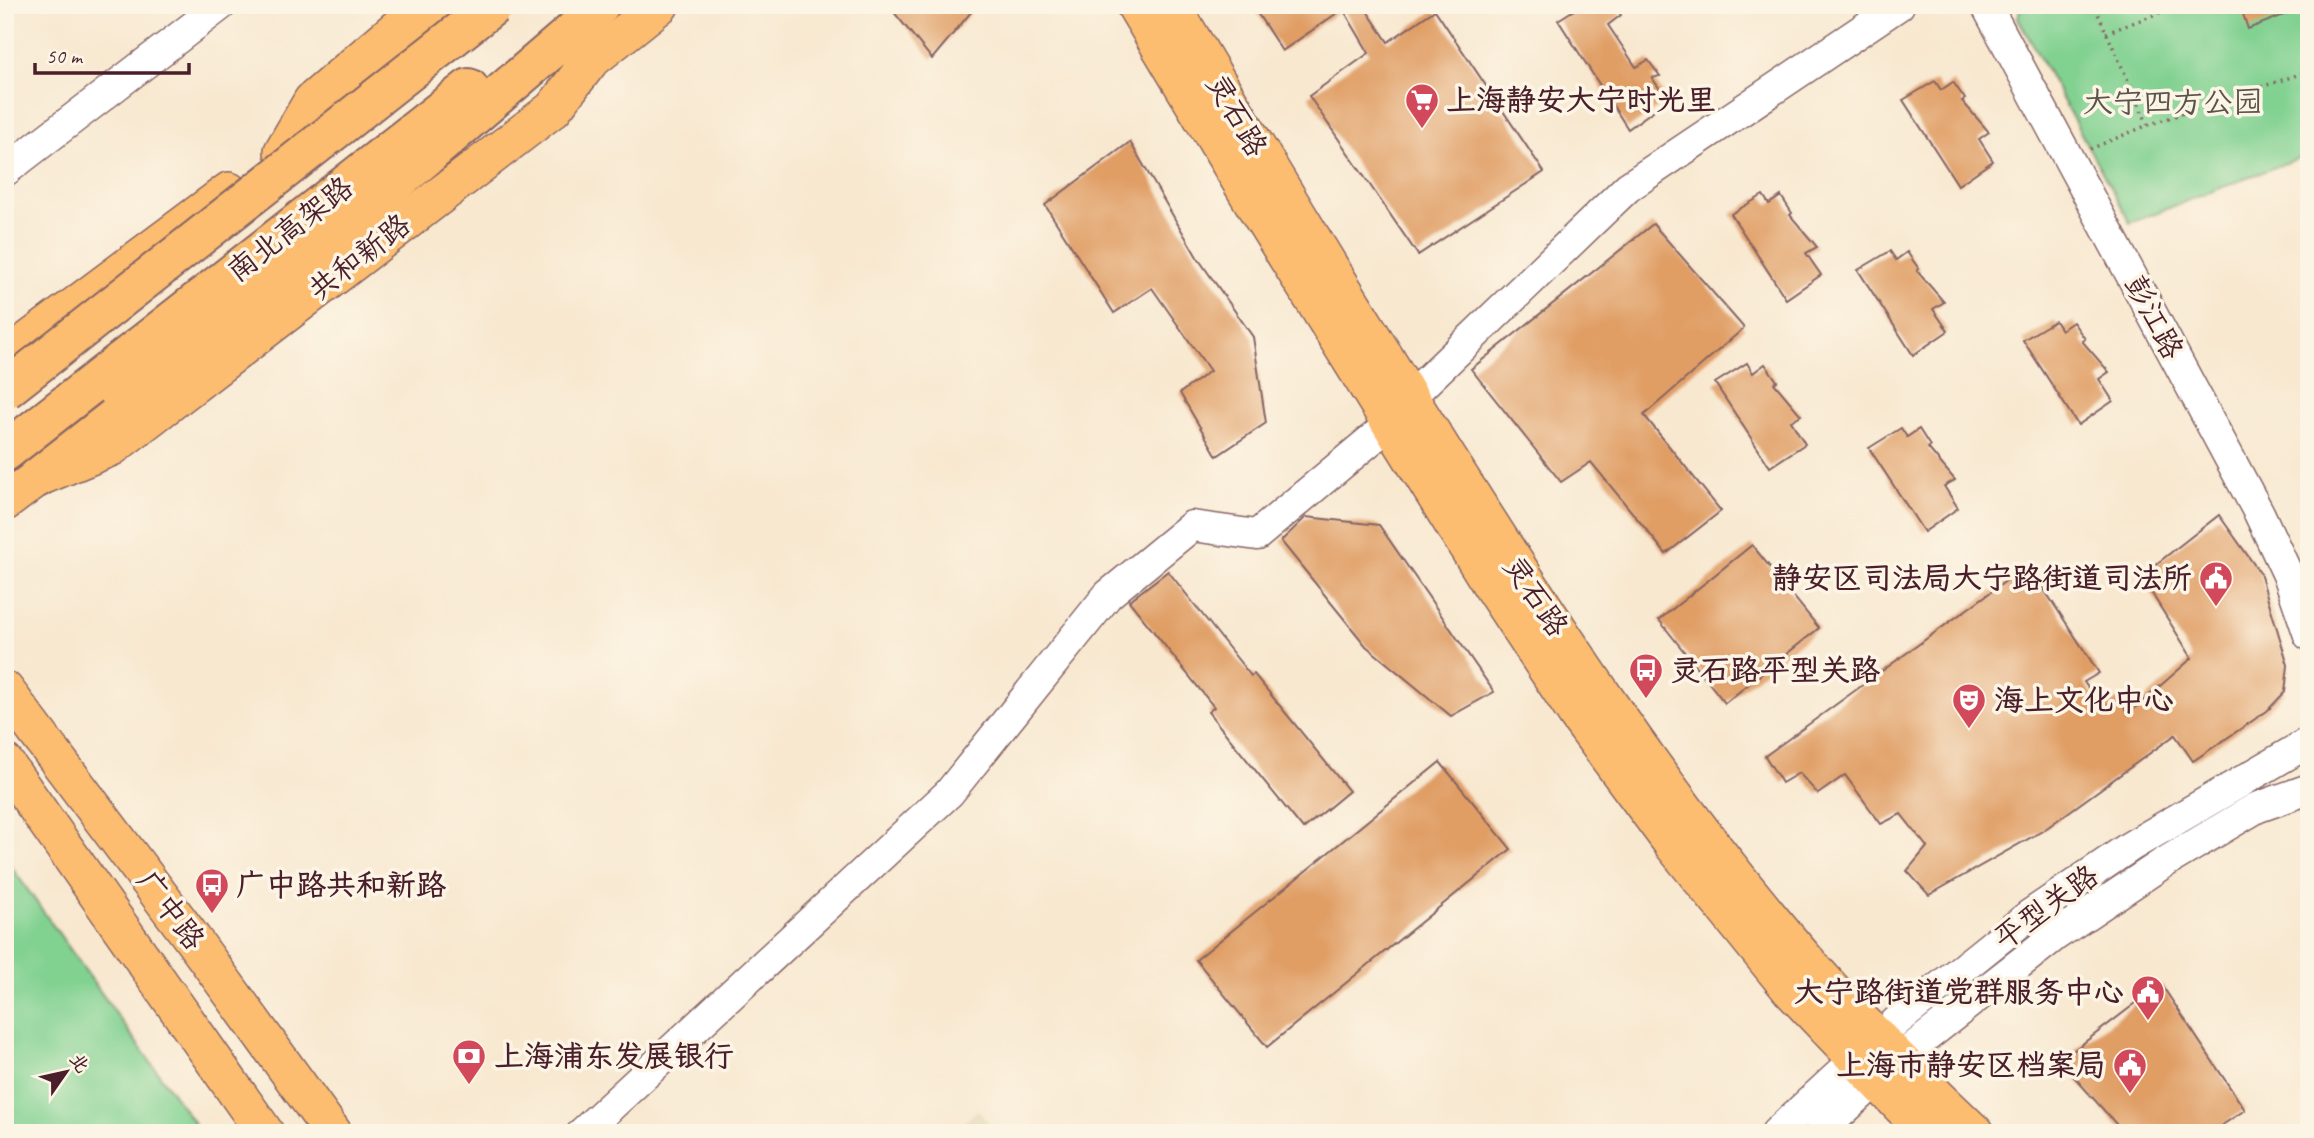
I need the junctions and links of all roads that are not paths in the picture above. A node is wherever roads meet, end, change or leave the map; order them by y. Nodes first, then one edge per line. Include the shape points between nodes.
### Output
1 (221, 5) edge
2 (424, 5) edge
3 (460, 5) edge
4 (488, 5) edge
5 (494, 5) edge
6 (574, 5) edge
7 (601, 5) edge
8 (660, 5) edge
9 (1135, 5) edge
10 (1172, 5) edge
11 (1899, 5) edge
12 (1986, 5) edge
13 (590, 61) junction
14 (283, 151) junction
15 (5, 171) edge
16 (5, 358) edge
17 (5, 390) edge
18 (1400, 410) junction
19 (5, 452) edge
20 (37, 478) junction
21 (5, 502) edge
22 (2309, 635) edge
23 (5, 690) edge
24 (2309, 742) edge
25 (5, 762) edge
26 (2309, 789) edge
27 (1878, 1059) junction
28 (265, 1133) edge
29 (333, 1133) edge
30 (582, 1133) edge
31 (1776, 1133) edge
32 (1819, 1133) edge
33 (1930, 1133) edge
34 (1975, 1133) edge

1 - 15 street
2 - 14 main road via 312,101
3 - 14 highway
4 - 14 main road via 353,115
5 - 17 highway, 南北高架路, bridge
6 - 19 highway, 南北高架路
7 - 13 main road
7 - 20 highway via 197,353
7 - 20 main road, 共和新路 via 388,170 69,432
8 - 13 main road, 共和新路
9 - 18 main road, 灵石路 via 1260,214
10 - 18 main road, 灵石路 via 1275,180
11 - 18 street via 1628,187
12 - 22 street, 彭江路 via 2259,513
13 - 20 main road, 共和新路 via 553,108 112,447
14 - 16 main road
18 - 27 main road, 灵石路 via 1491,585 1577,715 1674,846 1790,989
18 - 30 street via 1257,535 1192,526 1108,595 949,793
20 - 21 main road, 共和新路
23 - 29 main road, 广中路
24 - 27 street, 平型关路 via 2131,846 2028,916
25 - 28 main road, 广中路
26 - 27 street, 平型关路 via 2256,808 2162,864
27 - 31 street, 平型关路
27 - 32 street, 平型关路
27 - 33 main road, 灵石路
27 - 34 main road, 灵石路

